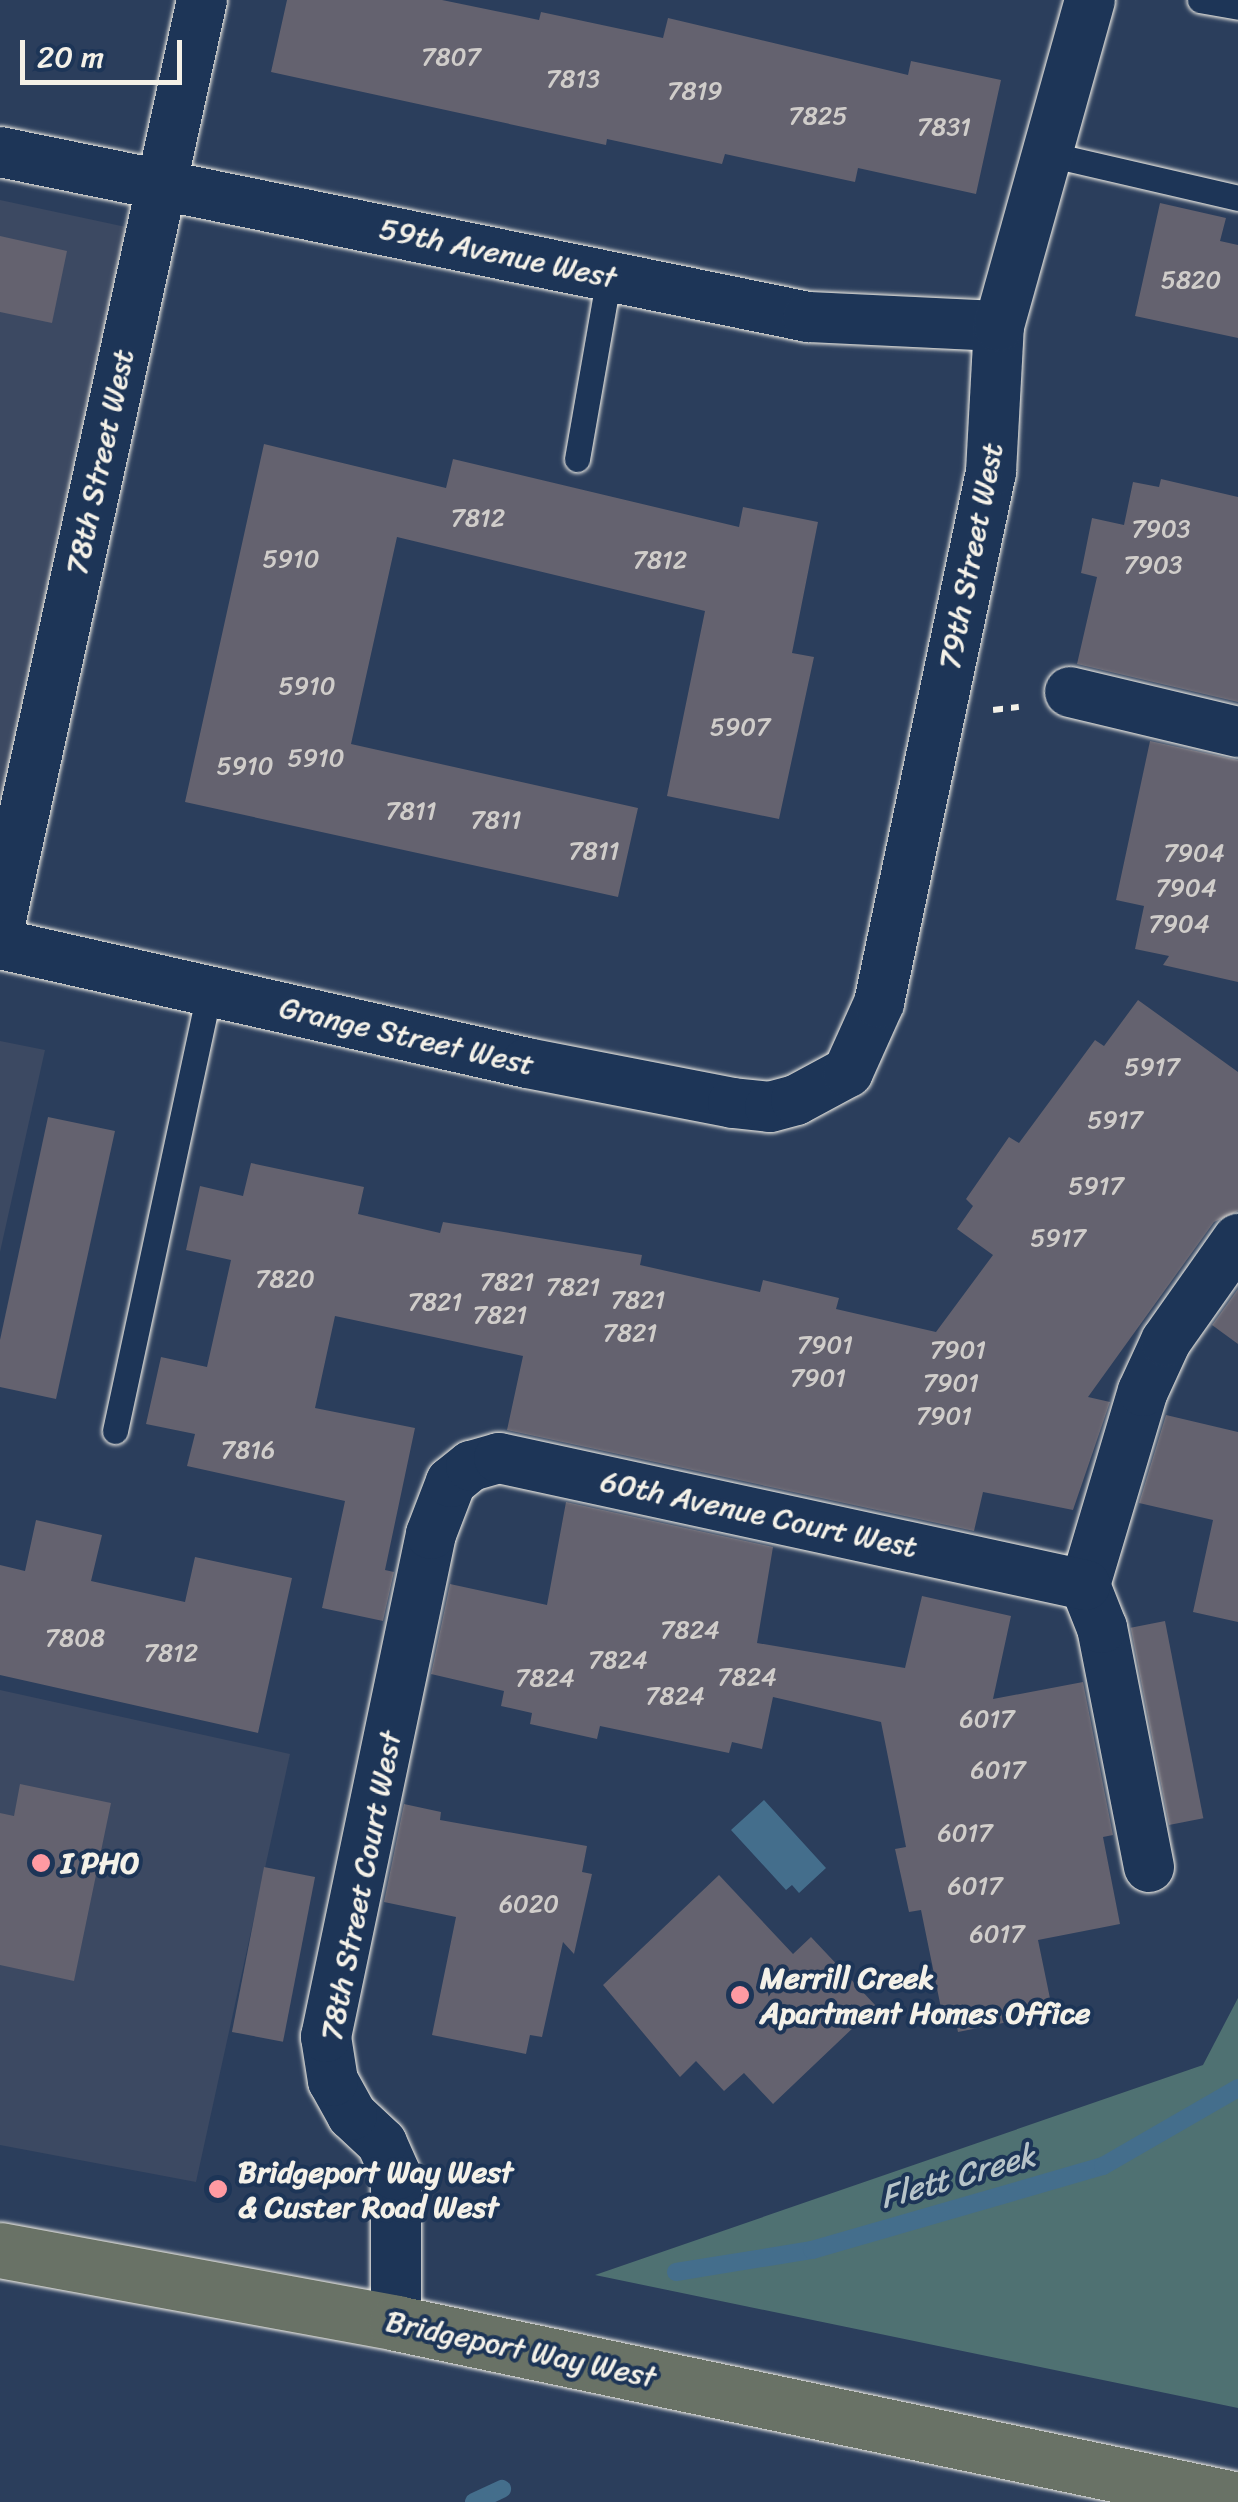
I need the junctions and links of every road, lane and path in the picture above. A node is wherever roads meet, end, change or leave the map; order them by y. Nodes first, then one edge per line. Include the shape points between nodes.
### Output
1 (202, 0) edge
2 (1090, 0) edge
3 (1200, 0) edge
4 (1238, 7) edge
5 (0, 152) edge
6 (1052, 154) junction
7 (160, 183) junction
8 (1238, 198) edge
9 (609, 276) junction
10 (999, 326) junction
11 (577, 459) dead end
12 (1070, 692) joint
13 (943, 699) junction
14 (1238, 732) edge
15 (0, 924) edge
16 (0, 944) edge
17 (209, 991) junction
18 (815, 1091) joint
19 (1238, 1239) edge
20 (114, 1432) dead end
21 (445, 1494) joint
22 (1085, 1585) junction
23 (1149, 1867) dead end
24 (0, 2250) edge
25 (396, 2323) junction
26 (1238, 2500) edge

1 - 7 street, 78th Street West
2 - 6 street, 79th Street West
3 - 4 lane
5 - 7 street, 59th Avenue West
6 - 8 lane
6 - 10 street, 79th Street West
7 - 9 street, 59th Avenue West
7 - 15 street, 78th Street West
9 - 10 street, 59th Avenue West via 808,317
9 - 11 lane
10 - 13 street, 79th Street West via 990,472
12 - 13 path via 1000,712
12 - 14 street
13 - 18 street, 79th Street West via 879,1003 848,1072
16 - 17 street, Grange Street West
17 - 18 street, Grange Street West via 733,1103 770,1107
17 - 20 lane
19 - 22 street via 1166,1341 1143,1391
21 - 22 street, 60th Avenue Court West via 471,1466 499,1458
21 - 25 street, 78th Street Court West via 431,1534 326,2037 333,2081 352,2115 382,2144 396,2174
22 - 23 street via 1102,1628
24 - 25 main road, Bridgeport Way West
25 - 26 main road, Bridgeport Way West

